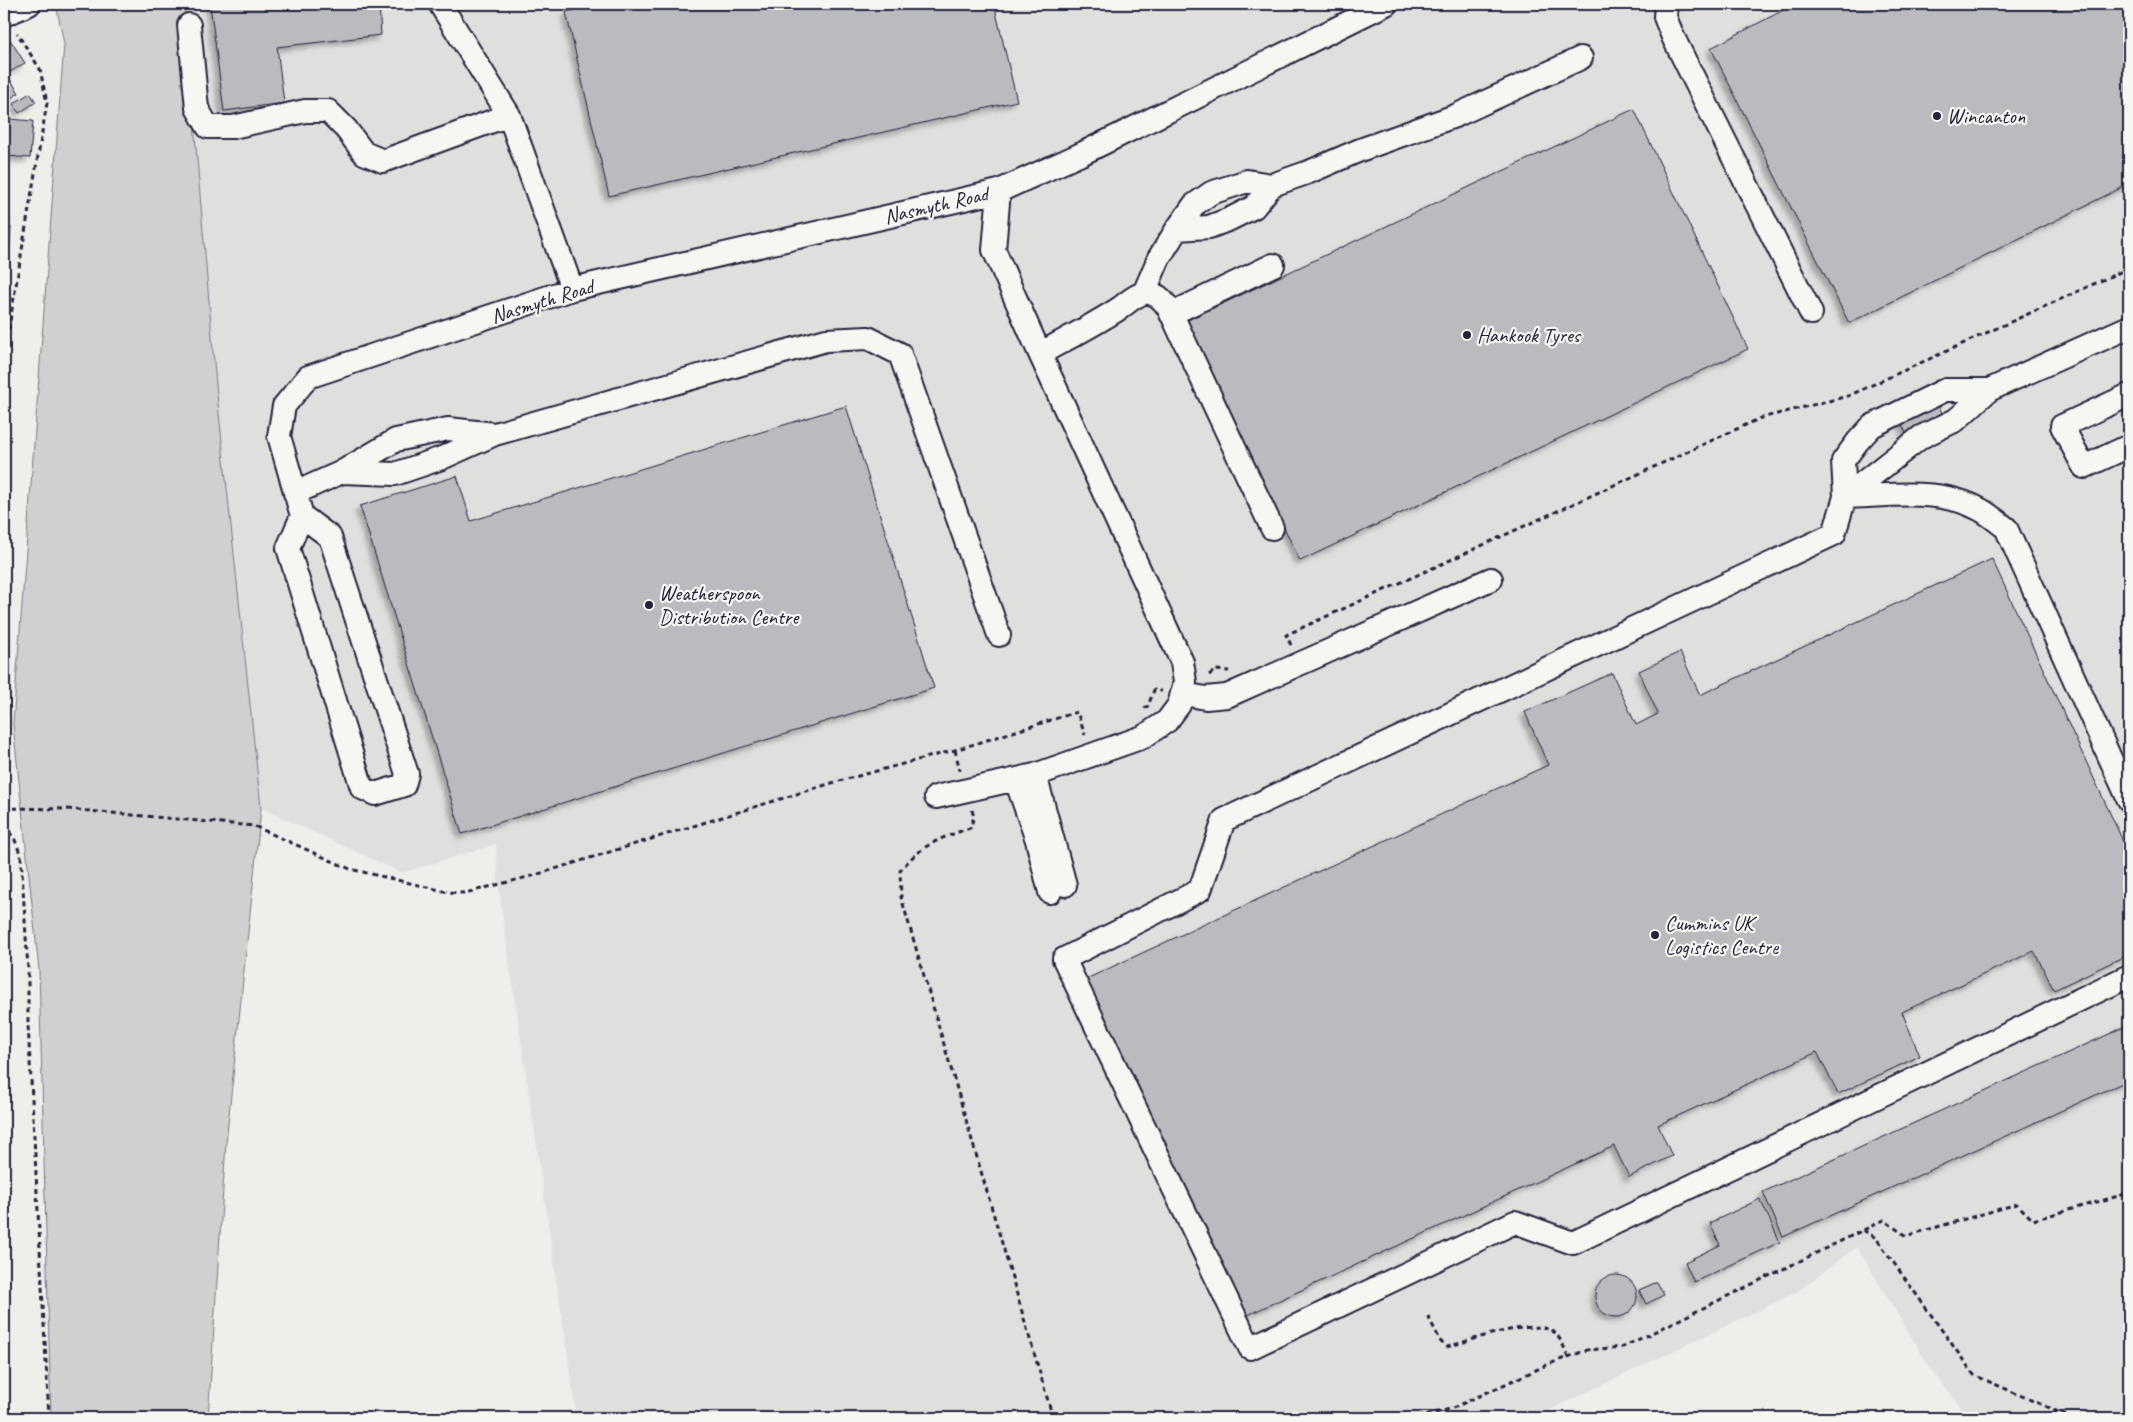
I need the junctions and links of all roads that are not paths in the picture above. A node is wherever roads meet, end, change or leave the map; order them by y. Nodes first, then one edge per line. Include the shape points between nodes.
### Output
1 (29, 4) edge
2 (440, 4) edge
3 (1386, 4) edge
4 (1666, 4) edge
5 (4, 15) edge
6 (189, 25) dead end
7 (1581, 58) dead end
8 (509, 115) junction
9 (1272, 184) junction
10 (999, 191) junction
11 (1178, 229) junction
12 (1273, 266) dead end
13 (572, 289) junction
14 (1144, 293) junction
15 (1811, 313) dead end
16 (1171, 314) junction
17 (2129, 328) edge
18 (1040, 354) junction
19 (1989, 390) junction
20 (2129, 395) edge
21 (495, 434) junction
22 (2129, 446) edge
23 (342, 472) junction
24 (295, 493) junction
25 (1845, 497) junction
26 (302, 516) junction
27 (1272, 528) dead end
28 (1491, 579) dead end
29 (999, 635) dead end
30 (1183, 694) junction
31 (1025, 778) junction
32 (936, 797) dead end
33 (2129, 800) edge
34 (1057, 889) dead end
35 (2129, 976) edge

1 - 5 street
2 - 8 street
3 - 10 street, Nasmyth Road
4 - 15 street via 1666,17 1673,37
6 - 8 street via 197,108 208,127 233,127 305,111 328,111 364,153 383,161
7 - 9 street via 1455,116
8 - 13 street
9 - 11 street via 1254,207 1230,219 1209,227
9 - 11 street via 1247,181 1212,193 1194,205
10 - 13 street, Nasmyth Road
10 - 18 street via 994,250
11 - 14 street via 1159,258
12 - 16 street
13 - 24 street, Nasmyth Road via 308,377 284,406 279,436
14 - 16 street via 1159,298
14 - 18 street
16 - 27 street
17 - 19 street
18 - 30 street via 1182,662
19 - 25 street via 1956,420 1921,437
19 - 25 street via 1945,390 1872,426 1843,461
20 - 22 street via 2062,426 2084,467
21 - 23 street via 442,458 395,474
21 - 23 street via 448,429 396,440
21 - 29 street via 826,340 868,338 900,354
23 - 24 street
24 - 26 street, Nasmyth Road
25 - 33 street via 1920,494 1949,498 1980,509 2006,528
25 - 35 street via 1834,534 1224,820 1200,890 1064,959 1250,1348 1515,1222 1573,1243
26 - 26 street via 330,537 407,774 404,785 375,794 362,788 288,548
28 - 30 street via 1227,696 1206,698
30 - 31 street via 1179,706 1167,720 1143,737
31 - 32 street
31 - 34 street

